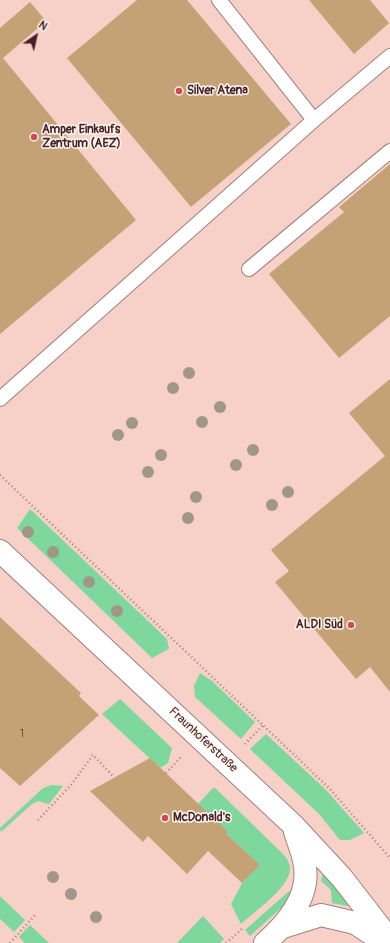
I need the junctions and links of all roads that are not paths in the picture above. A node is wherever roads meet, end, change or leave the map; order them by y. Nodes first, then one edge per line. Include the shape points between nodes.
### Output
1 (218, 0) edge
2 (390, 56) edge
3 (314, 120) junction
4 (390, 151) edge
5 (249, 269) dead end
6 (0, 399) edge
7 (0, 551) edge
8 (293, 825) junction
9 (283, 927) junction
10 (265, 943) edge
11 (386, 943) edge
12 (389, 943) edge

1 - 3 lane
2 - 3 lane
3 - 6 lane
4 - 5 lane
7 - 8 street, Fraunhoferstraße
8 - 9 street via 305,862 306,885
8 - 12 street, Fraunhoferstraße via 350,889 380,927
9 - 10 street
9 - 11 street via 321,915 355,923

